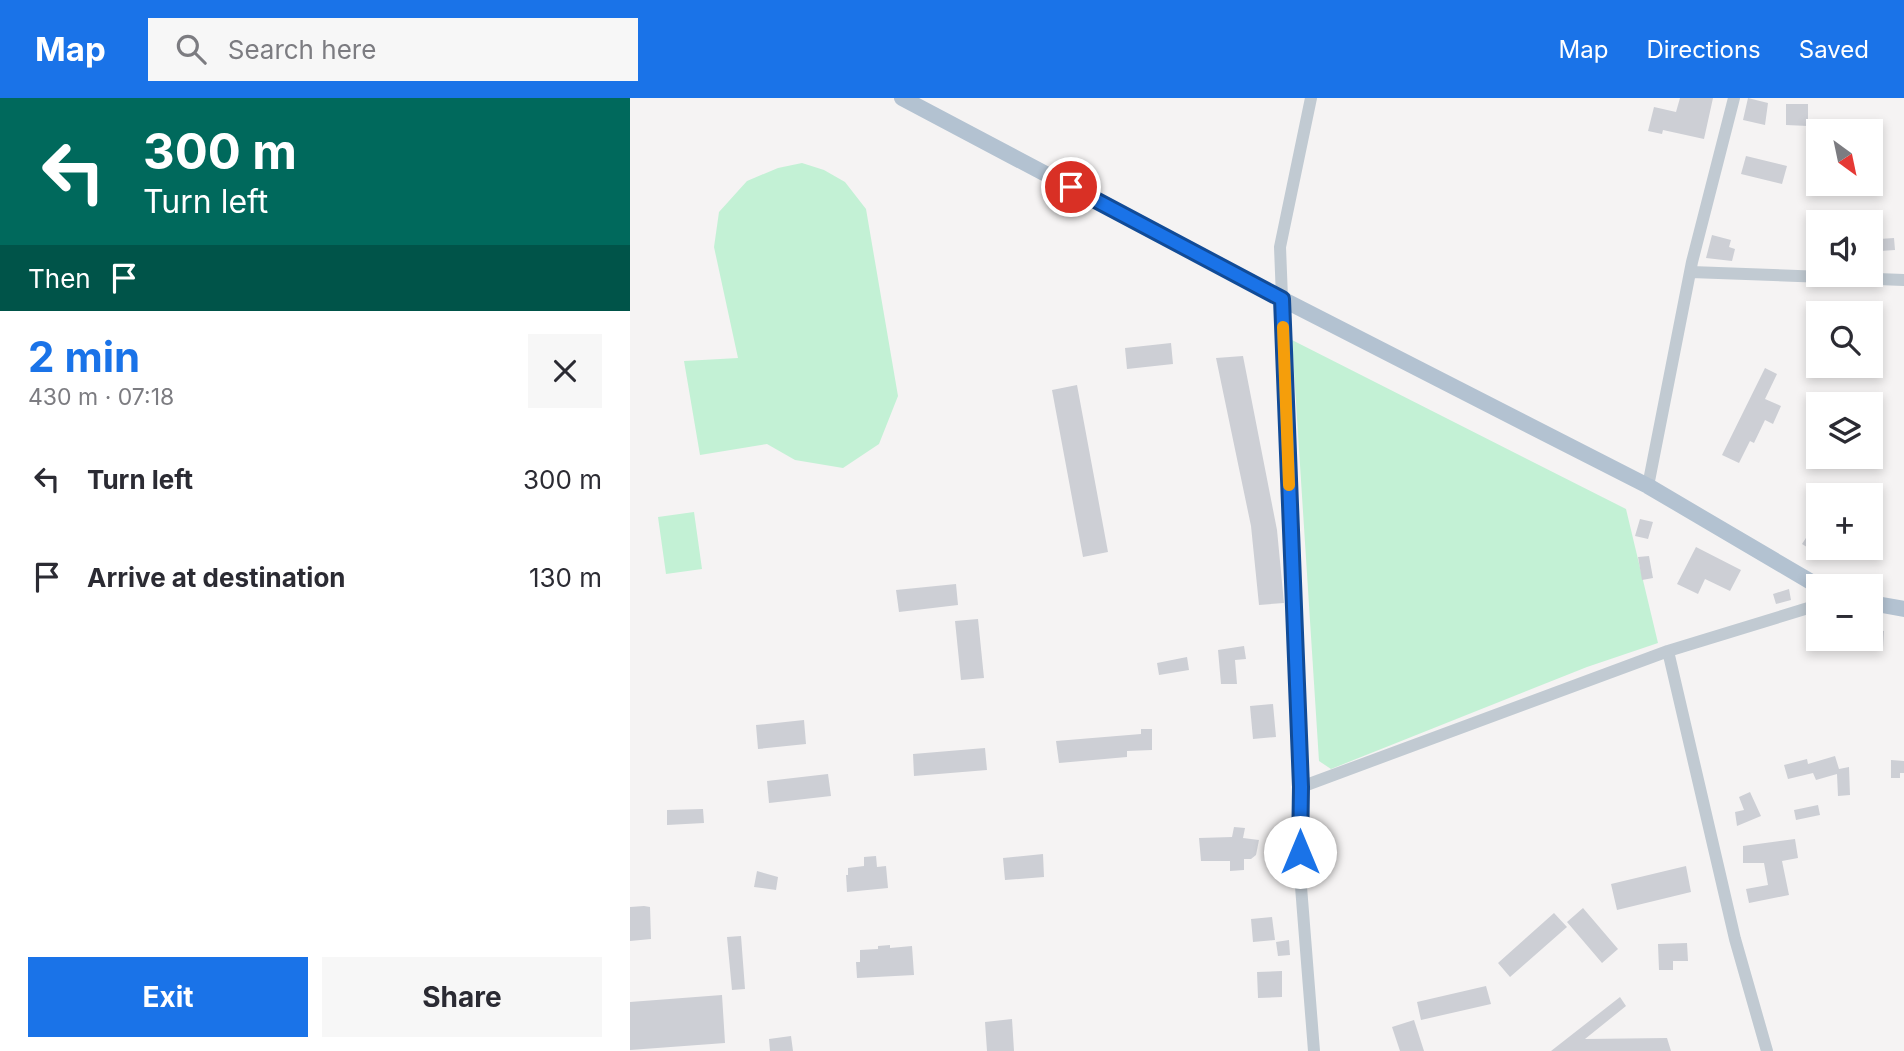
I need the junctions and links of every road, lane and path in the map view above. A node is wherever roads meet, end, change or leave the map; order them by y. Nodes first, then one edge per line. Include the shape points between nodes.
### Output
1 (902, 98) edge
2 (1311, 98) edge
3 (1734, 98) edge
4 (1690, 272) junction
5 (1904, 280) edge
6 (1282, 299) junction
7 (1648, 486) junction
8 (1806, 579) edge
9 (1883, 605) edge
10 (1806, 609) edge
11 (1904, 609) edge
12 (1668, 651) junction
13 (1301, 787) junction
14 (1314, 1051) edge
15 (1767, 1051) edge

1 - 6 main road
2 - 6 street via 1280,247
3 - 4 street
4 - 5 street
4 - 7 street
6 - 7 main road
6 - 13 street
7 - 8 main road
9 - 11 main road
10 - 12 street
12 - 13 street
12 - 15 street via 1735,939
13 - 14 street via 1300,874

